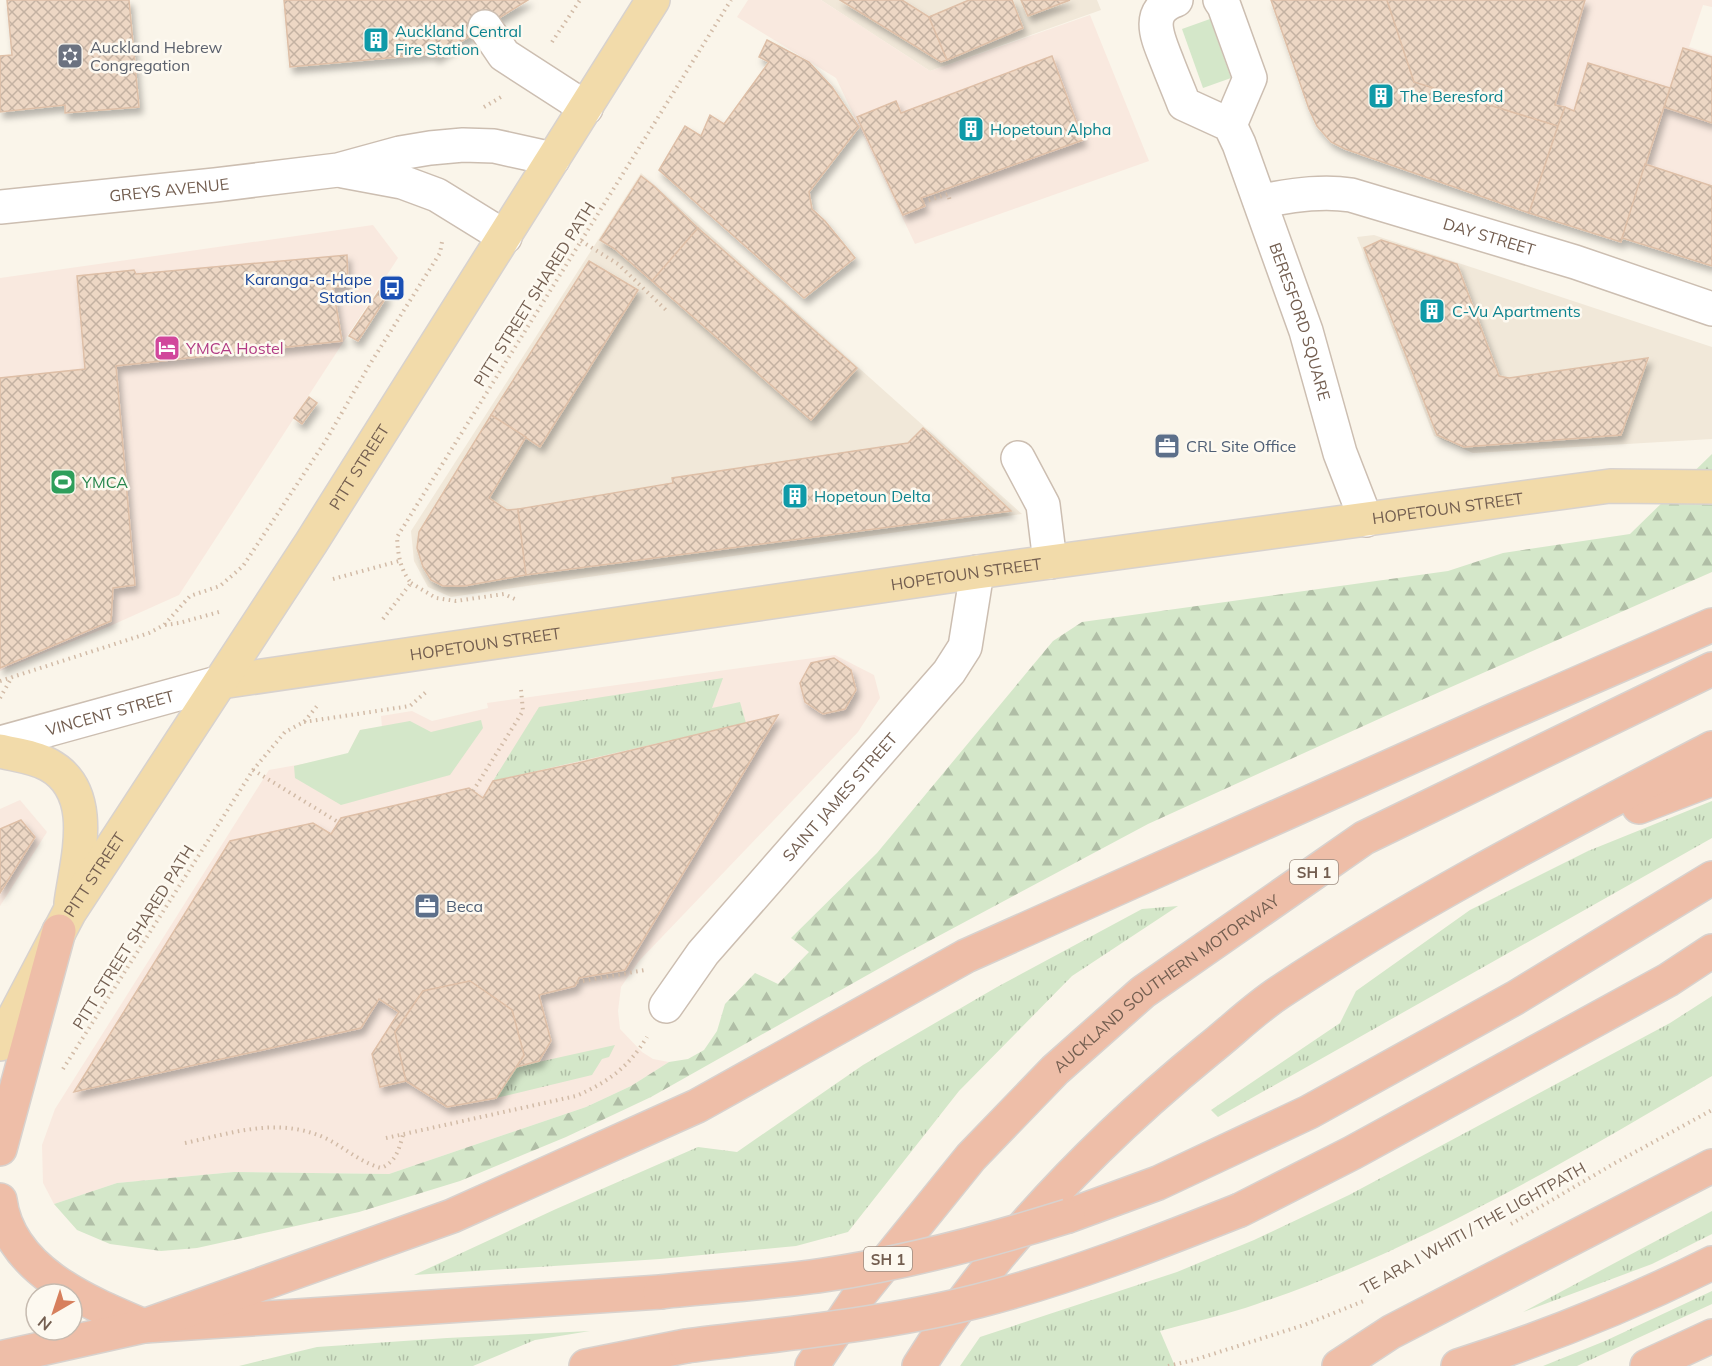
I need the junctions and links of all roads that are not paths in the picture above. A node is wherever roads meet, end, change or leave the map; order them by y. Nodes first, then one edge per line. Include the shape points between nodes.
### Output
1 (653, 0) edge
2 (1176, 0) edge
3 (1220, 0) edge
4 (485, 27) dead end
5 (586, 108) junction
6 (1230, 125) junction
7 (554, 159) junction
8 (338, 170) junction
9 (1260, 201) junction
10 (0, 207) edge
11 (505, 237) junction
12 (1712, 309) edge
13 (1018, 458) dead end
14 (1712, 487) edge
15 (1366, 520) junction
16 (1050, 562) junction
17 (977, 572) junction
18 (1712, 626) edge
19 (1712, 669) edge
20 (221, 682) junction
21 (0, 743) edge
22 (1712, 748) edge
23 (0, 751) edge
24 (1712, 778) edge
25 (1484, 867) junction
26 (1712, 878) edge
27 (64, 922) junction
28 (1712, 951) edge
29 (0, 999) edge
30 (666, 1006) road end
31 (0, 1044) edge
32 (0, 1149) edge
33 (1712, 1166) edge
34 (0, 1200) edge
35 (1712, 1263) edge
36 (144, 1326) junction
37 (1712, 1336) edge
38 (0, 1358) edge
39 (586, 1366) edge
40 (812, 1366) edge
41 (920, 1366) edge
42 (1339, 1366) edge
43 (1458, 1366) edge
44 (1647, 1366) edge

1 - 5 main road, PITT STREET
2 - 6 street via 1165,4 1159,13 1155,32 1184,104
3 - 6 street via 1250,78
4 - 5 street via 504,55
5 - 7 main road, PITT STREET
6 - 9 street, BERESFORD SQUARE
7 - 8 street, GREYS AVENUE via 494,146 463,145 400,153
7 - 11 main road, PITT STREET
8 - 10 street, GREYS AVENUE
8 - 11 street, GREYS AVENUE via 402,182 437,195
9 - 12 street, DAY STREET via 1311,192 1351,195 1575,262
9 - 15 street, BERESFORD SQUARE via 1306,330 1340,453
11 - 20 main road, PITT STREET
13 - 16 street via 1043,505
14 - 15 main road, HOPETOUN STREET via 1610,486
15 - 16 main road, HOPETOUN STREET
16 - 17 main road, HOPETOUN STREET
17 - 20 main road, HOPETOUN STREET
17 - 30 street, SAINT JAMES STREET via 965,647 949,672 699,960
18 - 36 highway via 966,956 697,1106 452,1216
19 - 40 highway, AUCKLAND SOUTHERN MOTORWAY / SH 1 via 1364,838 1143,992 1054,1070 971,1157 861,1293
20 - 21 street, VINCENT STREET
20 - 27 main road, PITT STREET
22 - 25 highway
23 - 27 main road via 50,765 71,784 78,802 81,830
24 - 25 highway
25 - 41 highway via 1277,993 1184,1070 1094,1150 1003,1251 936,1338
26 - 36 highway, bridge via 1515,998 1309,1112 1158,1183 990,1239 824,1275 660,1292
27 - 29 main road, PITT STREET
27 - 31 main road, PITT STREET
27 - 32 highway
28 - 39 highway, bridge via 1668,980 1352,1153 1240,1210 1118,1258 978,1301 863,1324 686,1346
33 - 42 highway via 1391,1332
34 - 36 highway via 8,1229 36,1267 99,1307
35 - 43 highway via 1521,1346
36 - 38 highway
37 - 44 highway

